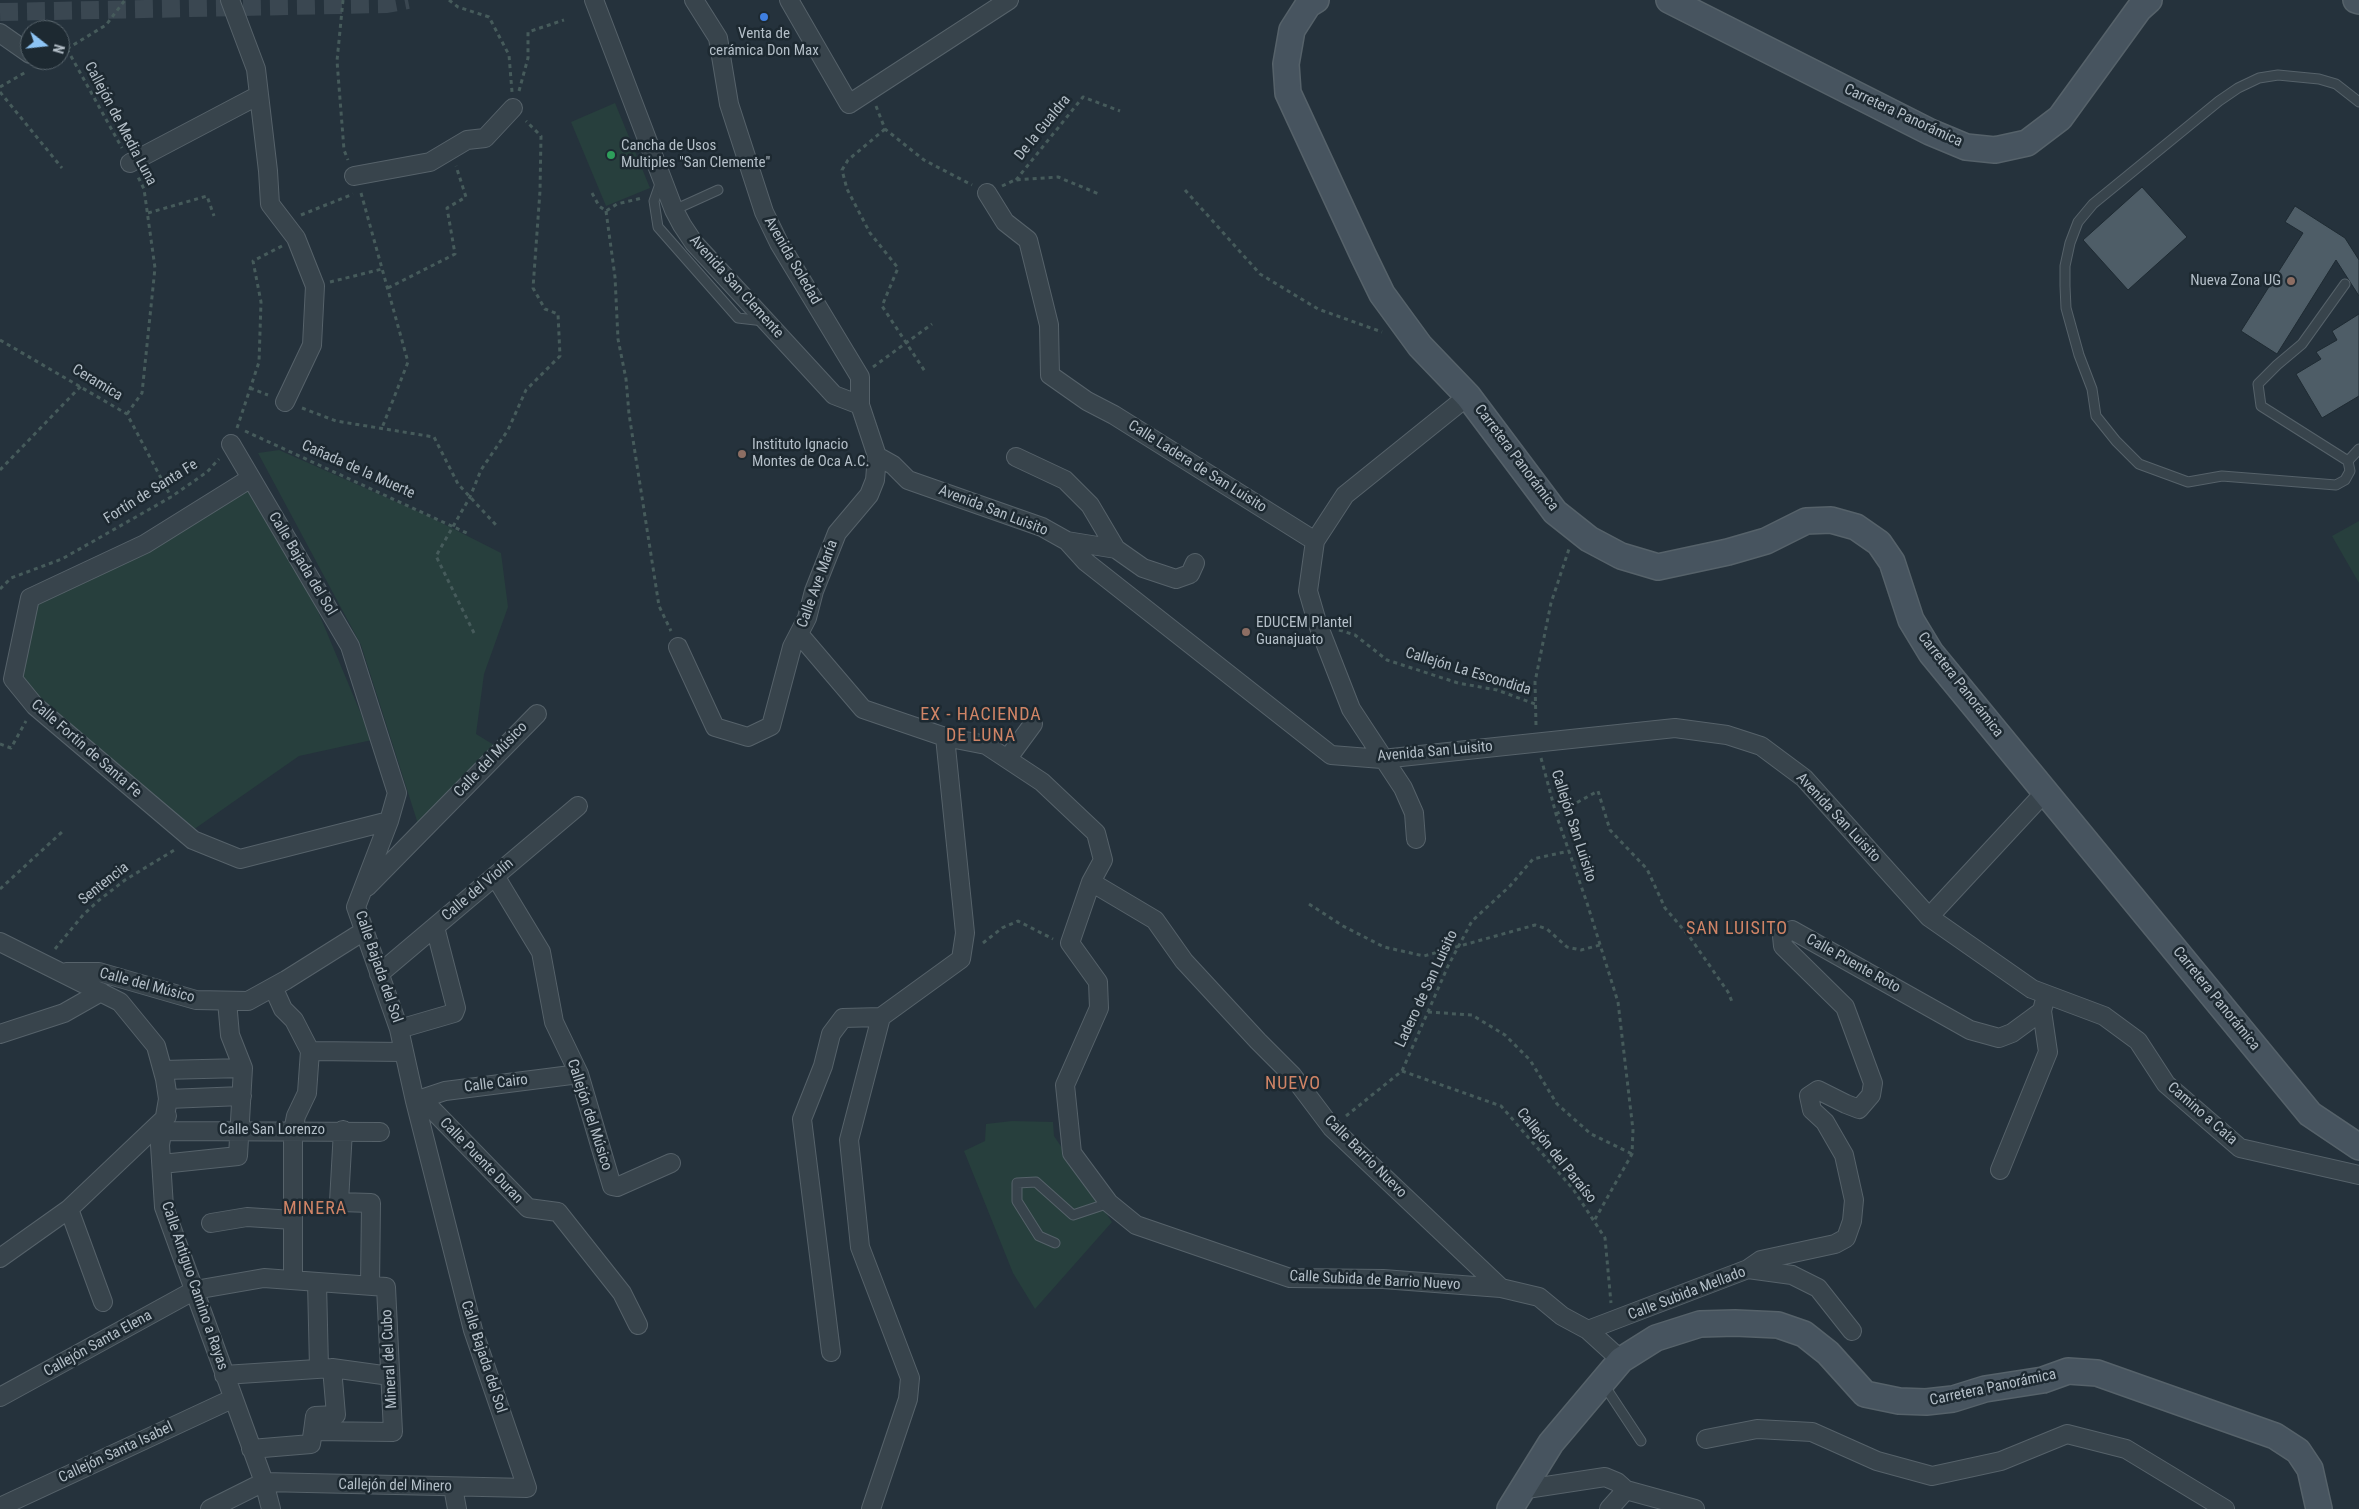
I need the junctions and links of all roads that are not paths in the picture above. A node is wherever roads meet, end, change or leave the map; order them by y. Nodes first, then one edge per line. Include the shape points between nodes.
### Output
1 (230, 0) edge
2 (594, 0) edge
3 (695, 0) edge
4 (789, 0) edge
5 (1009, 0) edge
6 (1316, 0) edge
7 (1669, 0) edge
8 (2149, 0) edge
9 (0, 33) edge
10 (20, 47) edge
11 (259, 95) junction
12 (2359, 102) edge
13 (513, 108) road end
14 (130, 163) road end
15 (662, 179) junction
16 (357, 184) road end
17 (718, 190) dead end
18 (987, 194) road end
19 (674, 210) junction
20 (2345, 284) dead end
21 (767, 321) junction
22 (1468, 396) junction
23 (285, 402) road end
24 (860, 405) junction
25 (234, 436) road end
26 (2359, 449) edge
27 (877, 456) junction
28 (1016, 457) dead end
29 (2348, 461) junction
30 (251, 478) junction
31 (1067, 541) junction
32 (1315, 541) junction
33 (1116, 549) junction
34 (1195, 564) dead end
35 (799, 634) junction
36 (678, 647) road end
37 (537, 714) dead end
38 (1033, 724) dead end
39 (945, 737) junction
40 (1008, 758) junction
41 (1382, 759) junction
42 (2045, 792) junction
43 (578, 806) dead end
44 (389, 821) junction
45 (1416, 839) dead end
46 (495, 876) junction
47 (1091, 882) junction
48 (362, 892) junction
49 (1929, 917) junction
50 (435, 927) junction
51 (364, 931) junction
52 (0, 942) edge
53 (61, 972) junction
54 (379, 974) junction
55 (273, 987) junction
56 (101, 992) junction
57 (2046, 993) junction
58 (227, 1001) junction
59 (2042, 1012) junction
60 (881, 1018) junction
61 (399, 1029) junction
62 (0, 1034) edge
63 (310, 1051) junction
64 (404, 1052) junction
65 (243, 1068) junction
66 (163, 1070) junction
67 (579, 1074) junction
68 (242, 1096) junction
69 (418, 1100) junction
70 (166, 1115) junction
71 (240, 1130) junction
72 (343, 1130) junction
73 (293, 1131) junction
74 (380, 1132) dead end
75 (2359, 1147) edge
76 (672, 1163) dead end
77 (162, 1164) junction
78 (2000, 1170) dead end
79 (2359, 1175) edge
80 (1110, 1203) junction
81 (69, 1209) junction
82 (292, 1220) junction
83 (211, 1222) dead end
84 (1055, 1243) dead end
85 (0, 1258) edge
86 (1748, 1268) junction
87 (292, 1280) junction
88 (317, 1282) junction
89 (378, 1287) junction
90 (1501, 1288) junction
91 (195, 1290) junction
92 (102, 1302) dead end
93 (638, 1325) dead end
94 (1588, 1330) junction
95 (1852, 1331) dead end
96 (831, 1352) dead end
97 (1621, 1360) junction
98 (326, 1368) junction
99 (224, 1375) junction
100 (390, 1376) junction
101 (1602, 1382) junction
102 (0, 1397) edge
103 (232, 1399) junction
104 (313, 1431) junction
105 (1706, 1439) dead end
106 (1641, 1441) dead end
107 (251, 1448) junction
108 (264, 1482) junction
109 (453, 1487) junction
110 (527, 1488) joint
111 (1626, 1490) junction
112 (1515, 1500) edge
113 (0, 1507) edge
114 (210, 1509) edge
115 (271, 1509) edge
116 (457, 1509) edge
117 (871, 1509) edge
118 (1609, 1509) edge
119 (1695, 1509) edge
120 (2225, 1509) edge
121 (2319, 1509) edge

1 - 11 street via 256,69
2 - 15 street, Avenida San Clemente
3 - 24 street, Avenida Soledad via 718,38 729,104 764,212 779,243 860,377
4 - 5 street via 849,104
6 - 22 street, Carretera Panorámica via 1308,5 1292,30 1286,64 1288,93 1382,294 1420,346
7 - 8 street, Carretera Panorámica via 1930,132 1966,147 1995,150 2027,143 2060,118 2139,9
9 - 10 street
11 - 14 street
11 - 23 street via 270,204 296,238 315,286 312,345
12 - 29 lane via 2336,84 2299,76 2258,78 2238,88 2093,204 2078,222 2065,266 2066,308 2092,389 2096,416 2139,464 2188,482 2222,476 2336,485 2350,471
13 - 16 street via 485,138 467,140 430,162
15 - 19 street, Avenida San Clemente
15 - 21 lane via 654,202 658,227 738,318
17 - 19 lane
18 - 32 street, Calle Ladera de San Luisito via 1005,222 1028,240 1049,324 1050,375
19 - 21 street, Avenida San Clemente via 694,243
20 - 29 lane via 2302,344 2258,384 2261,406
21 - 24 street, Avenida San Clemente via 834,394
22 - 32 street via 1345,495
22 - 42 street, Carretera Panorámica via 1556,512 1589,539 1621,556 1658,567 1766,541 1806,522 1831,520 1856,527 1878,543 1892,562 1911,620 1931,653
24 - 27 street
25 - 30 street, Calle Bajada del Sol
26 - 29 lane
27 - 31 street, Avenida San Luisito via 893,465 908,480 1042,527
27 - 35 street, Calle Ave María via 875,480 869,494 837,533
28 - 33 street via 1065,480 1090,505
30 - 44 street, Calle Bajada del Sol via 350,646 397,793
30 - 44 street, Calle Fortín de Santa Fe via 145,544 30,598 13,679 34,706 193,840 240,859
31 - 33 street
31 - 41 street, Avenida San Luisito via 1086,562 1331,755
32 - 41 street via 1308,591 1317,622 1351,710
33 - 34 street via 1143,568 1176,579 1190,574
35 - 36 street via 792,647 771,726 748,737 715,727
35 - 39 street via 863,709
37 - 48 street, Calle del Músico
38 - 40 street
39 - 40 street via 986,746
39 - 60 street via 965,933 961,959
40 - 47 street via 1042,782 1096,834 1103,860
41 - 45 street via 1403,788 1414,813
41 - 49 street, Avenida San Luisito via 1675,728 1727,735 1761,746 1804,778
42 - 49 street
42 - 75 street, Carretera Panorámica via 2310,1114
43 - 46 street, Calle del Violín
44 - 48 street, Calle Bajada del Sol
46 - 50 street, Calle del Violín
46 - 67 street, Callejón del Músico via 541,952 554,1022
47 - 80 street, Calle Subida de Barrio Nuevo via 1070,944 1098,982 1099,1008 1065,1086 1072,1153
47 - 90 street, Calle Barrio Nuevo via 1155,920 1184,961 1292,1075 1332,1128
48 - 51 street, Calle Bajada del Sol via 356,907
49 - 57 street, Avenida San Luisito via 2032,988
50 - 54 street, Calle del Violín
50 - 61 street via 456,1008 454,1013
51 - 54 street, Calle Bajada del Sol
51 - 55 street, Calle del Músico
52 - 53 street, Calle Antiguo Camino a Rayas
53 - 56 street, Calle Antiguo Camino a Rayas
53 - 58 street, Calle del Músico via 99,972 196,1000
54 - 61 street, Calle Bajada del Sol
55 - 58 street, Calle del Músico via 248,1001
55 - 63 street via 283,1010 294,1020
56 - 62 street via 64,1014
56 - 66 street, Calle Antiguo Camino a Rayas via 120,1002 156,1046
57 - 59 street
57 - 79 street, Camino a Cata via 2104,1016 2138,1040 2166,1084 2240,1148
58 - 65 street via 230,1035
59 - 78 street via 2048,1052
59 - 86 street, Calle Puente Roto via 1999,1038 1970,1030 1792,930 1782,936 1784,946 1845,1007 1873,1082 1871,1095 1860,1109 1818,1090 1809,1096 1812,1110 1825,1122 1844,1155 1854,1200 1846,1238 1835,1244 1761,1260
60 - 96 street via 843,1018 831,1034 823,1066 802,1119
60 - 117 street via 849,1140 860,1247 910,1378 908,1399
61 - 64 street, Calle Bajada del Sol
63 - 64 street
63 - 73 street via 307,1093
64 - 69 street, Calle Bajada del Sol
65 - 66 street
65 - 68 street
66 - 70 street, Calle Antiguo Camino a Rayas
67 - 69 street, Calle Cairo via 445,1091
67 - 76 street, Callejón del Músico via 612,1186 617,1187
68 - 70 street
68 - 71 street
69 - 93 street, Calle Puente Duran via 528,1208 558,1212 622,1292
69 - 110 street, Calle Bajada del Sol via 472,1330
70 - 71 street, Calle San Lorenzo
70 - 77 street, Calle Antiguo Camino a Rayas via 160,1145
70 - 81 street
71 - 73 street, Calle San Lorenzo
71 - 77 street via 238,1156
72 - 73 street, Calle San Lorenzo
72 - 74 street, Calle San Lorenzo
72 - 89 street, Mineral del Cubo via 339,1202 371,1203
73 - 82 street
77 - 91 street, Calle Antiguo Camino a Rayas via 164,1208
80 - 84 lane via 1073,1215 1036,1182 1017,1183 1017,1201 1039,1236
80 - 90 street, Calle Subida de Barrio Nuevo via 1136,1225 1290,1278 1384,1279
81 - 85 street
81 - 92 street
82 - 83 street via 247,1217
82 - 87 street
86 - 94 street, Calle Subida Mellado
86 - 95 street, Calle Subida Mellado via 1792,1275 1818,1288
87 - 88 street, Callejón Santa Elena
87 - 91 street, Callejón Santa Elena via 264,1278
88 - 89 street, Callejón Santa Elena
88 - 98 street
89 - 100 street, Mineral del Cubo
90 - 94 street via 1539,1297 1562,1316
91 - 99 street, Calle Antiguo Camino a Rayas
91 - 102 street, Callejón Santa Elena
94 - 97 street
97 - 101 street, Carretera Panorámica
97 - 121 street, Carretera Panorámica via 1656,1338 1700,1324 1735,1323 1778,1325 1804,1334 1828,1353 1865,1394 1899,1401 1953,1399 1985,1388 2043,1380 2068,1371 2097,1373 2275,1436 2298,1451 2310,1470
98 - 99 street
98 - 100 street
98 - 104 street via 336,1415 315,1416
99 - 103 street, Calle Antiguo Camino a Rayas
100 - 104 street, Mineral del Cubo via 393,1432
101 - 106 lane
101 - 112 street, Carretera Panorámica via 1551,1444
103 - 107 street, Calle Antiguo Camino a Rayas
103 - 113 street, Callejón Santa Isabel
104 - 107 street via 311,1444
105 - 120 street via 1757,1429 1812,1432 1877,1461 1932,1476 2001,1461 2067,1434 2126,1449
107 - 108 street, Calle Antiguo Camino a Rayas
108 - 109 street, Callejón del Minero
108 - 114 street
108 - 115 street, Calle Antiguo Camino a Rayas
109 - 110 street, Callejón del Minero
109 - 116 street
111 - 112 street via 1605,1477
111 - 118 street
111 - 119 street

